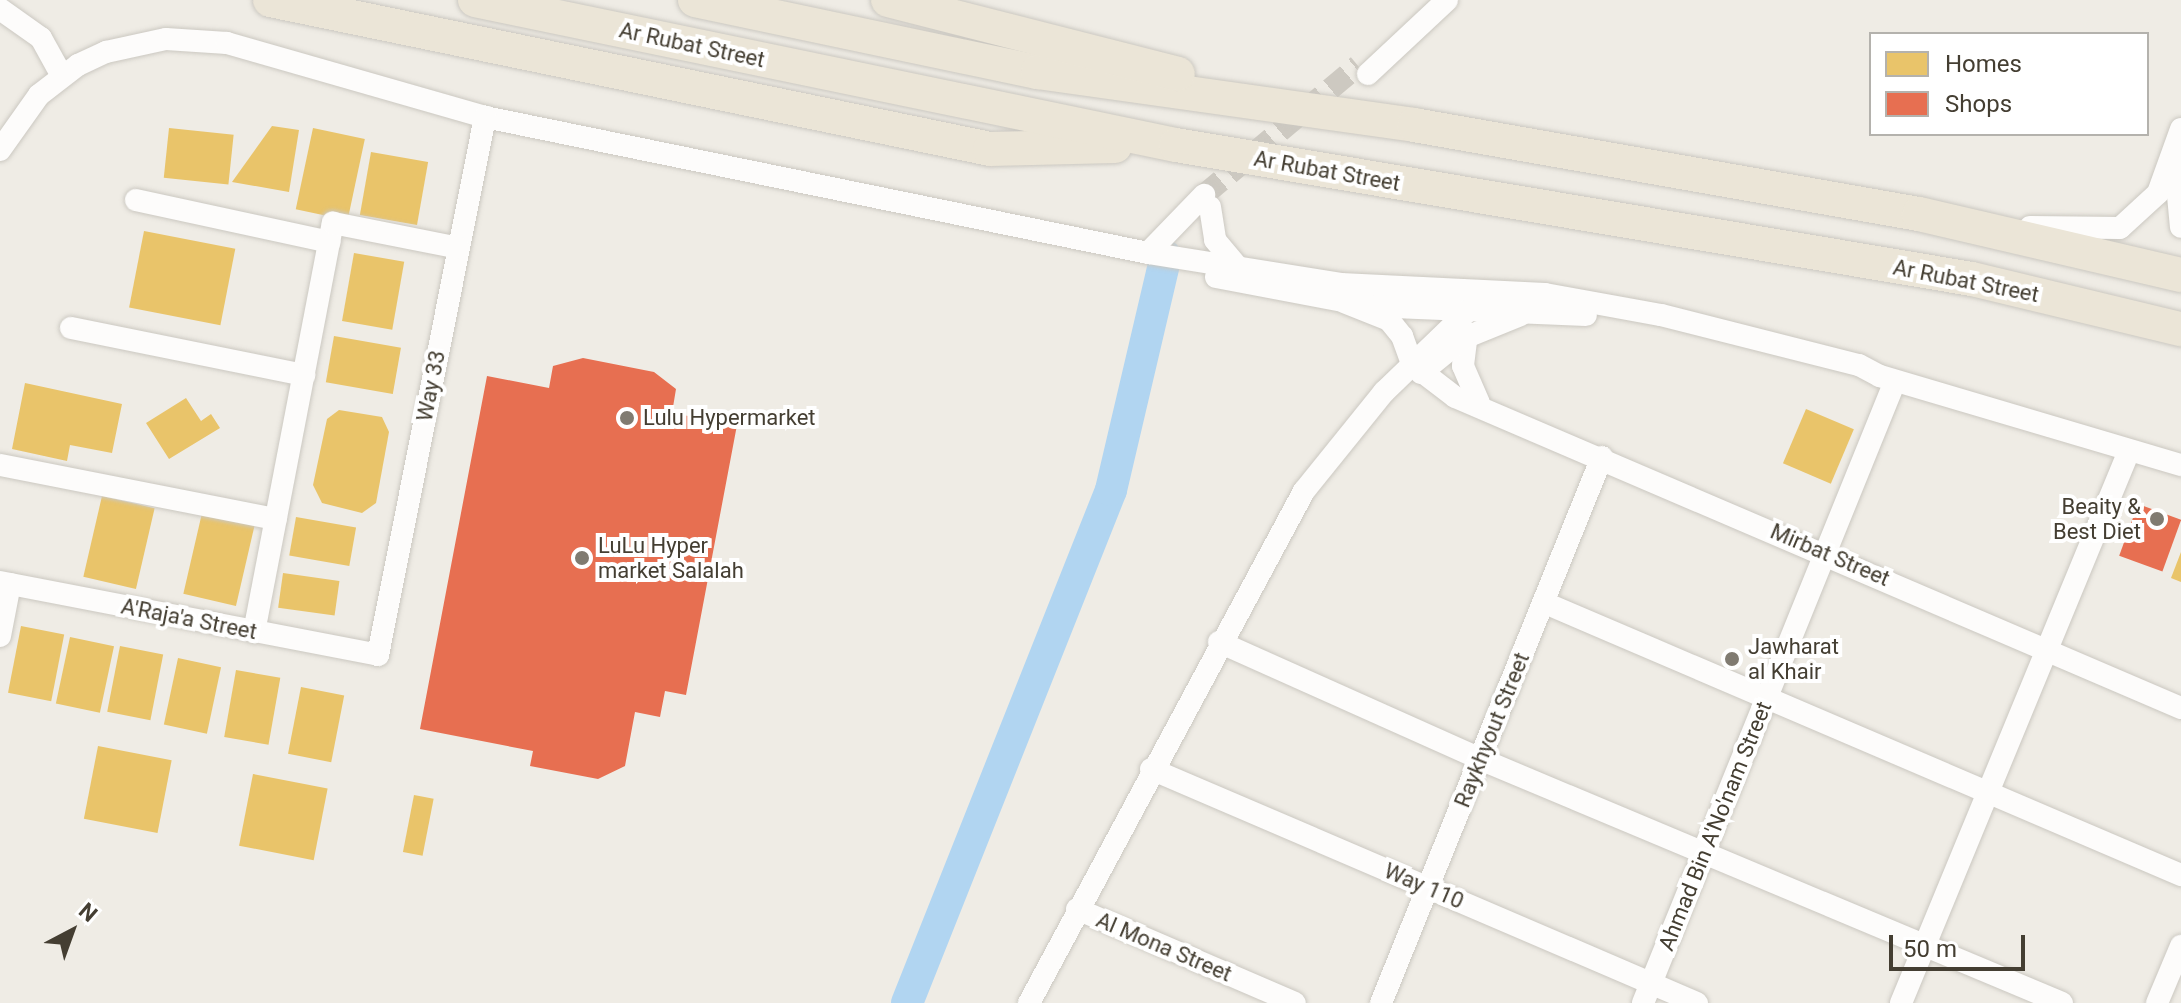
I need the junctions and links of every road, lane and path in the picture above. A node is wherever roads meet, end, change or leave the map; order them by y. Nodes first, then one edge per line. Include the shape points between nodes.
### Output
1 (270, 0) edge
2 (475, 0) edge
3 (695, 0) edge
4 (888, 0) edge
5 (1447, 0) edge
6 (0, 9) edge
7 (1363, 70) tunnel mouth
8 (62, 76) junction
9 (1261, 106) junction
10 (485, 117) junction
11 (2181, 129) edge
12 (1176, 145) junction
13 (0, 150) edge
14 (2175, 155) junction
15 (136, 200) dead end
16 (1919, 214) junction
17 (2181, 227) edge
18 (330, 242) junction
19 (459, 248) junction
20 (1157, 254) junction
21 (1236, 265) junction
22 (2181, 275) edge
23 (1454, 291) junction
24 (1498, 293) junction
25 (1344, 302) junction
26 (1470, 309) junction
27 (1546, 310) junction
28 (71, 328) dead end
29 (2181, 329) edge
30 (1464, 338) junction
31 (1416, 369) junction
32 (304, 375) junction
33 (1888, 379) junction
34 (1479, 403) junction
35 (2129, 451) junction
36 (1602, 457) junction
37 (0, 465) edge
38 (2181, 465) edge
39 (276, 519) junction
40 (1825, 554) junction
41 (5, 583) edge
42 (1545, 603) junction
43 (254, 632) junction
44 (0, 636) edge
45 (1219, 642) junction
46 (2048, 650) junction
47 (378, 655) joint
48 (1768, 698) junction
49 (2181, 708) edge
50 (1480, 759) junction
51 (1151, 769) junction
52 (1987, 792) junction
53 (1703, 853) junction
54 (2181, 875) edge
55 (1428, 888) junction
56 (1077, 909) junction
57 (1924, 945) junction
58 (2181, 946) edge
59 (1647, 993) edge
60 (1029, 1003) edge
61 (1295, 1003) edge
62 (1381, 1003) edge
63 (1697, 1003) edge
64 (1901, 1003) edge
65 (2062, 1003) edge
66 (2157, 1003) edge

1 - 12 highway via 990,149
2 - 12 highway, Ar Rubat Street
3 - 9 highway, Ar Rubat Street via 1038,72
4 - 9 highway via 1196,78
5 - 7 street
6 - 8 street via 41,38
8 - 10 street via 135,44 196,39 241,47
8 - 13 street via 10,129
9 - 16 highway, Ar Rubat Street via 1414,125
10 - 19 street, Way 33
10 - 20 street
11 - 14 street
12 - 29 highway, Ar Rubat Street via 1972,279
14 - 16 street via 2152,203 2108,231
14 - 17 street
15 - 18 street
16 - 22 highway, Ar Rubat Street
18 - 19 street via 333,223
18 - 32 street
19 - 47 street, Way 33
20 - 21 street
20 - 21 street via 1210,201 1215,240
20 - 25 street via 1199,273
21 - 23 street via 1341,284
23 - 24 street
23 - 26 street
24 - 26 street
24 - 33 street via 1545,294 1661,315 1859,365
25 - 26 street
25 - 31 street via 1397,327
26 - 27 street
26 - 30 street
26 - 31 street
27 - 30 street via 1503,320
27 - 33 street via 1633,322
28 - 32 street
30 - 31 street
30 - 34 street via 1466,379
31 - 34 street, Mirbat Street via 1455,397
31 - 45 street via 1370,412 1304,491
32 - 39 street
33 - 35 street
33 - 40 street, Ahmad Bin A'No'nam Street
34 - 36 street, Mirbat Street
35 - 38 street
35 - 46 street
36 - 40 street, Mirbat Street
36 - 42 street, Raykhyout Street
37 - 39 street
39 - 43 street
40 - 46 street, Mirbat Street
40 - 48 street, Ahmad Bin A'No'nam Street
41 - 43 street, A'Raja'a Street
41 - 44 street
42 - 48 street
42 - 50 street, Raykhyout Street
43 - 47 street, A'Raja'a Street
45 - 50 street
45 - 51 street
46 - 49 street, Mirbat Street
46 - 52 street
48 - 52 street
48 - 53 street, Ahmad Bin A'No'nam Street
50 - 53 street
50 - 55 street, Raykhyout Street
51 - 55 street, Way 110
51 - 56 street
52 - 54 street
52 - 57 street
53 - 57 street
53 - 59 street, Ahmad Bin A'No'nam Street
55 - 59 street, Way 110
55 - 62 street, Raykhyout Street
56 - 60 street
56 - 61 street, Al Mona Street
57 - 64 street
57 - 65 street
58 - 66 street
59 - 63 street, Way 110

